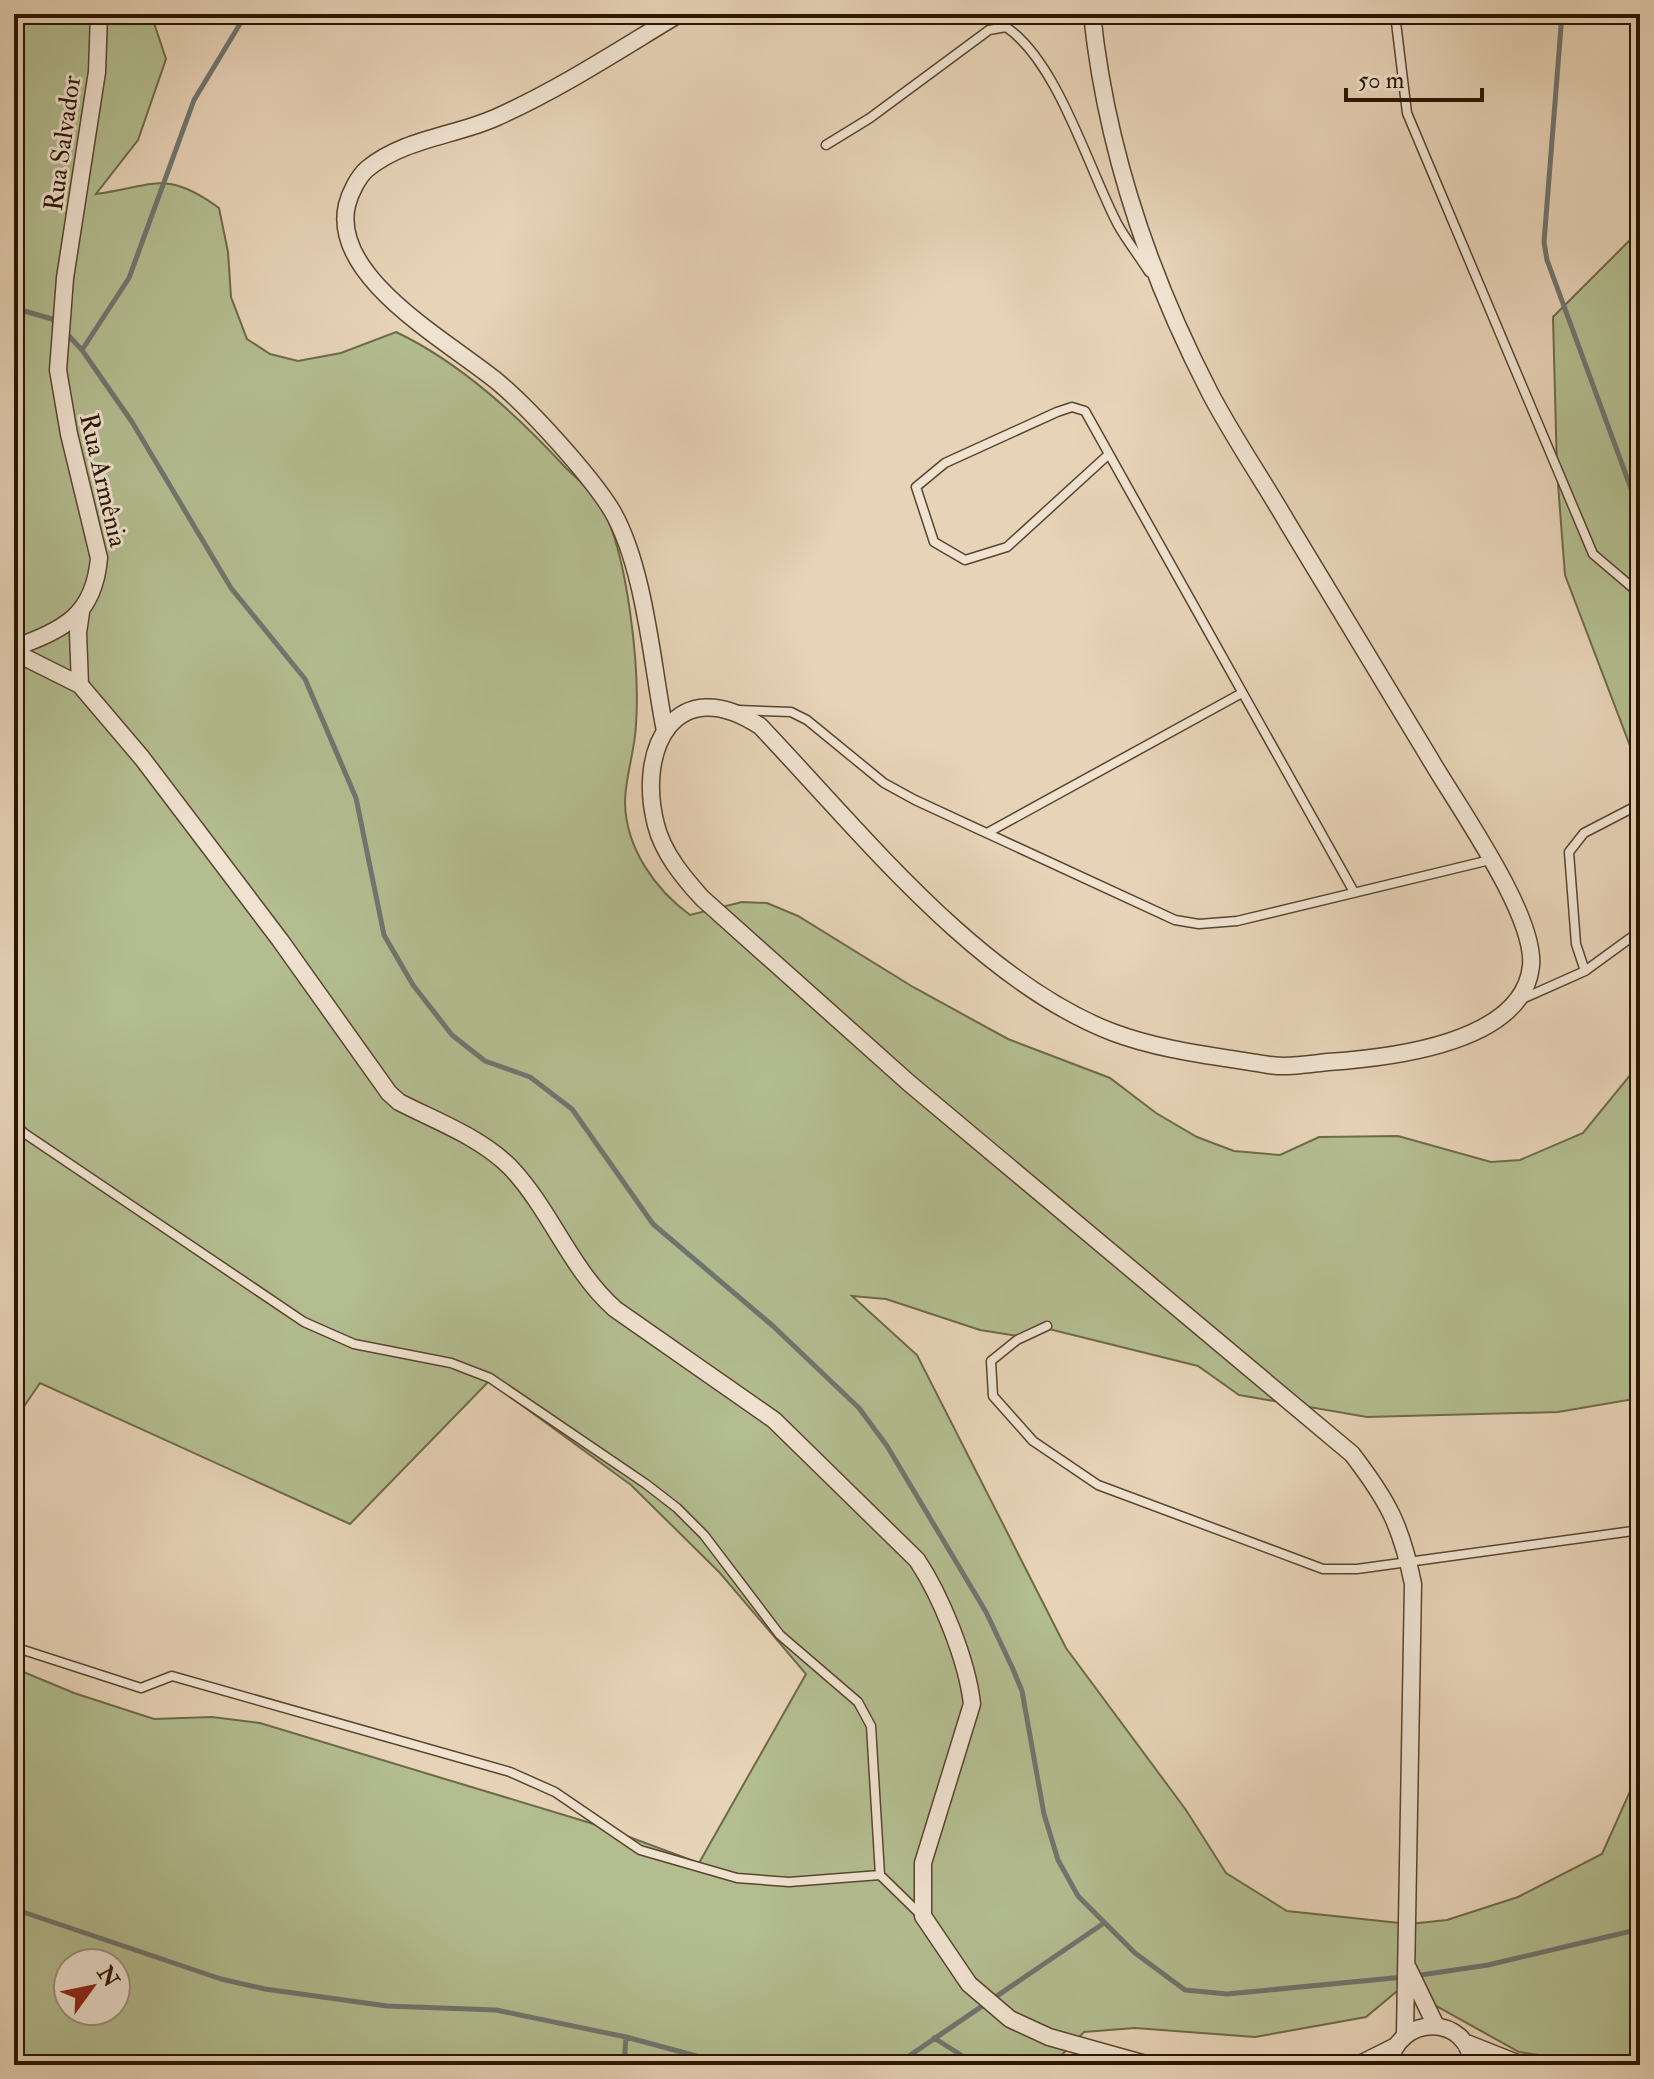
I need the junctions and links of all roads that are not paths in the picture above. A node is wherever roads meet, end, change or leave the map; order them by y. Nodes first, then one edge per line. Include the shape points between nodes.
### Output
1 (99, 14) edge
2 (679, 14) edge
3 (1092, 14) edge
4 (1395, 14) edge
5 (826, 145) dead end
6 (65, 278) joint
7 (1158, 286) junction
8 (1109, 454) junction
9 (1640, 594) edge
10 (81, 612) junction
11 (14, 650) edge
12 (80, 685) junction
13 (1242, 693) junction
14 (735, 710) junction
15 (665, 731) junction
16 (1640, 804) edge
17 (987, 833) junction
18 (1490, 860) junction
19 (1354, 892) junction
20 (1640, 931) edge
21 (1585, 971) junction
22 (1512, 1004) junction
23 (14, 1123) edge
24 (1047, 1326) dead end
25 (1640, 1529) edge
26 (1409, 1563) junction
27 (14, 1647) edge
28 (880, 1875) junction
29 (923, 1916) junction
30 (1408, 1967) junction
31 (1436, 2026) junction
32 (1399, 2041) junction
33 (1464, 2042) junction
34 (1149, 2065) edge
35 (1358, 2065) edge
36 (1389, 2065) edge
37 (1472, 2065) edge
38 (1522, 2065) edge

1 - 6 street, Rua Salvador via 97,72
2 - 15 street via 494,118 391,152 365,171 349,196 342,224 354,257 378,288 502,385 609,506 632,558
3 - 7 street via 1099,82 1122,181
4 - 9 lane via 1407,113 1593,554
5 - 7 lane via 989,30 1006,27 1041,63 1119,226
6 - 10 street, Rua Armênia via 59,346 62,401 99,558 94,587
7 - 18 street via 1212,397
8 - 8 lane via 1085,411 1072,407 945,463 916,487 934,542 965,560 1007,547
8 - 13 lane
10 - 11 street
10 - 12 street
11 - 12 street
12 - 29 street via 280,940 389,1093 498,1156 519,1177 596,1292 774,1420 917,1560 931,1581 969,1680 972,1704 923,1863
13 - 17 lane
13 - 19 lane
14 - 15 street via 690,710
14 - 17 lane via 791,712 884,783
14 - 22 street via 760,726 955,930 1023,982 1108,1030 1149,1044 1278,1066 1416,1052 1457,1041
15 - 26 street via 652,758 649,788 656,828 677,870 909,1083 1352,1454 1383,1495 1404,1536
16 - 21 lane via 1584,833 1569,852 1576,944
17 - 19 lane via 1175,920 1199,924 1237,921
18 - 19 lane
18 - 22 street via 1525,923 1530,946 1529,979
20 - 21 lane
21 - 22 lane
23 - 28 lane via 304,1322 354,1344 451,1363 490,1378 677,1508 780,1635 866,1714
24 - 26 lane via 1017,1340 991,1361 993,1396 1033,1441 1098,1485 1323,1569
25 - 26 lane
26 - 30 street via 1413,1584
27 - 28 lane via 141,1688 172,1676 510,1772 555,1792 640,1850 737,1878 789,1882
28 - 29 lane
29 - 34 street via 969,1984 1010,2019 1049,2037
30 - 31 street
30 - 32 street
31 - 32 street via 1420,2027
31 - 33 street
32 - 35 street
32 - 36 street
33 - 37 street
33 - 38 street

